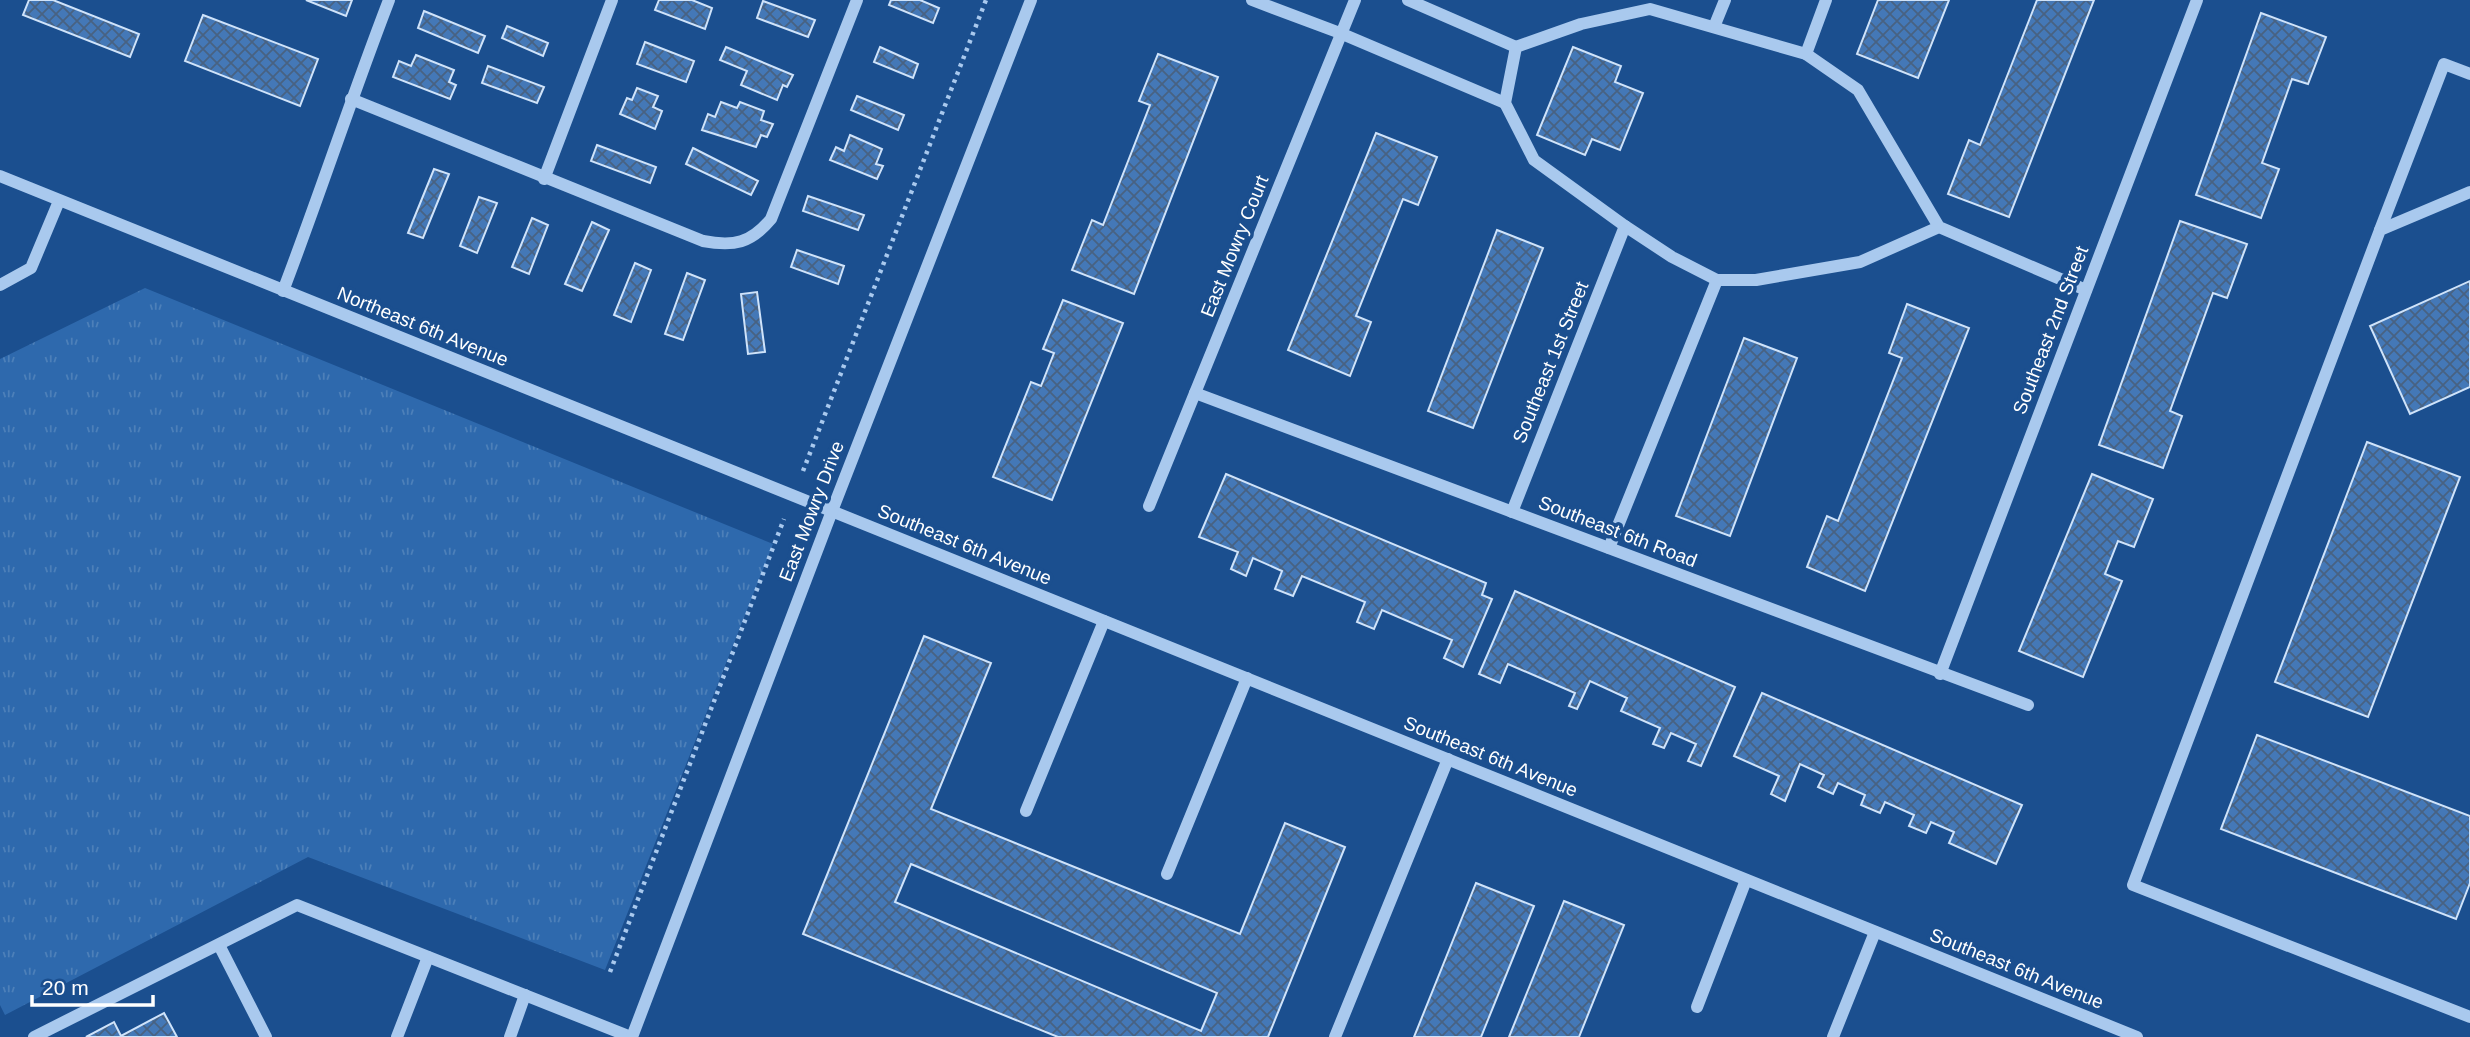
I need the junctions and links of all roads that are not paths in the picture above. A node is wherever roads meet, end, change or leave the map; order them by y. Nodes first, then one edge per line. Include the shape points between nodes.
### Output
1 (389, 0) edge
2 (612, 0) edge
3 (857, 0) edge
4 (1031, 0) edge
5 (1252, 0) edge
6 (1355, 0) edge
7 (1408, 0) edge
8 (1725, 0) edge
9 (1826, 0) edge
10 (2197, 0) edge
11 (1714, 27) junction
12 (1340, 33) junction
13 (1516, 47) junction
14 (1805, 54) junction
15 (2470, 74) edge
16 (351, 100) junction
17 (1505, 103) junction
18 (0, 176) edge
19 (544, 179) junction
20 (2470, 192) edge
21 (59, 201) junction
22 (1625, 226) junction
23 (1939, 227) junction
24 (2380, 230) junction
25 (1717, 280) junction
26 (0, 285) edge
27 (2086, 290) junction
28 (283, 291) junction
29 (1195, 393) junction
30 (1149, 506) dead end
31 (832, 511) junction
32 (1511, 512) junction
33 (1609, 548) junction
34 (1104, 621) junction
35 (1940, 674) junction
36 (1247, 678) junction
37 (2028, 705) dead end
38 (1448, 760) junction
39 (1026, 811) dead end
40 (1167, 874) dead end
41 (1746, 880) junction
42 (1875, 932) junction
43 (219, 945) junction
44 (428, 957) junction
45 (525, 995) junction
46 (1697, 1007) dead end
47 (2470, 1017) edge
48 (34, 1037) edge
49 (265, 1037) edge
50 (397, 1037) edge
51 (510, 1037) edge
52 (631, 1037) edge
53 (1335, 1037) edge
54 (1833, 1037) edge
55 (2137, 1037) edge

1 - 16 street
2 - 19 street
3 - 19 street via 771,219 752,239 727,244 703,241
4 - 31 street, East Mowry Drive
5 - 12 street
6 - 12 street, East Mowry Court
7 - 13 street
8 - 11 street
9 - 14 street
10 - 27 street, Southeast 2nd Street
11 - 13 street via 1650,9 1581,24
11 - 14 street
12 - 17 street
12 - 29 street, East Mowry Court
13 - 17 street
14 - 23 street via 1858,90
15 - 24 street via 2444,64
16 - 19 street
16 - 28 street
17 - 22 street via 1534,160
18 - 21 street, Northeast 6th Avenue
20 - 24 street
21 - 26 street via 31,268
21 - 28 street, Northeast 6th Avenue
22 - 25 street
22 - 32 street, Southeast 1st Street
23 - 25 street via 1860,262 1756,280
23 - 27 street
24 - 47 street via 2133,885
25 - 33 street
27 - 35 street, Southeast 2nd Street
28 - 31 street, Northeast 6th Avenue
29 - 30 street, East Mowry Court
29 - 32 street, Southeast 6th Road
31 - 34 street, Southeast 6th Avenue
31 - 52 street, East Mowry Drive
32 - 33 street, Southeast 6th Road
33 - 35 street, Southeast 6th Road
34 - 36 street, Southeast 6th Avenue
34 - 39 street
35 - 37 street, Southeast 6th Road
36 - 38 street, Southeast 6th Avenue
36 - 40 street
38 - 41 street, Southeast 6th Avenue
38 - 53 street
41 - 42 street, Southeast 6th Avenue
41 - 46 street
42 - 54 street
42 - 55 street, Southeast 6th Avenue
43 - 44 street via 297,905
43 - 48 street
43 - 49 street
44 - 45 street
44 - 50 street
45 - 51 street
45 - 52 street

